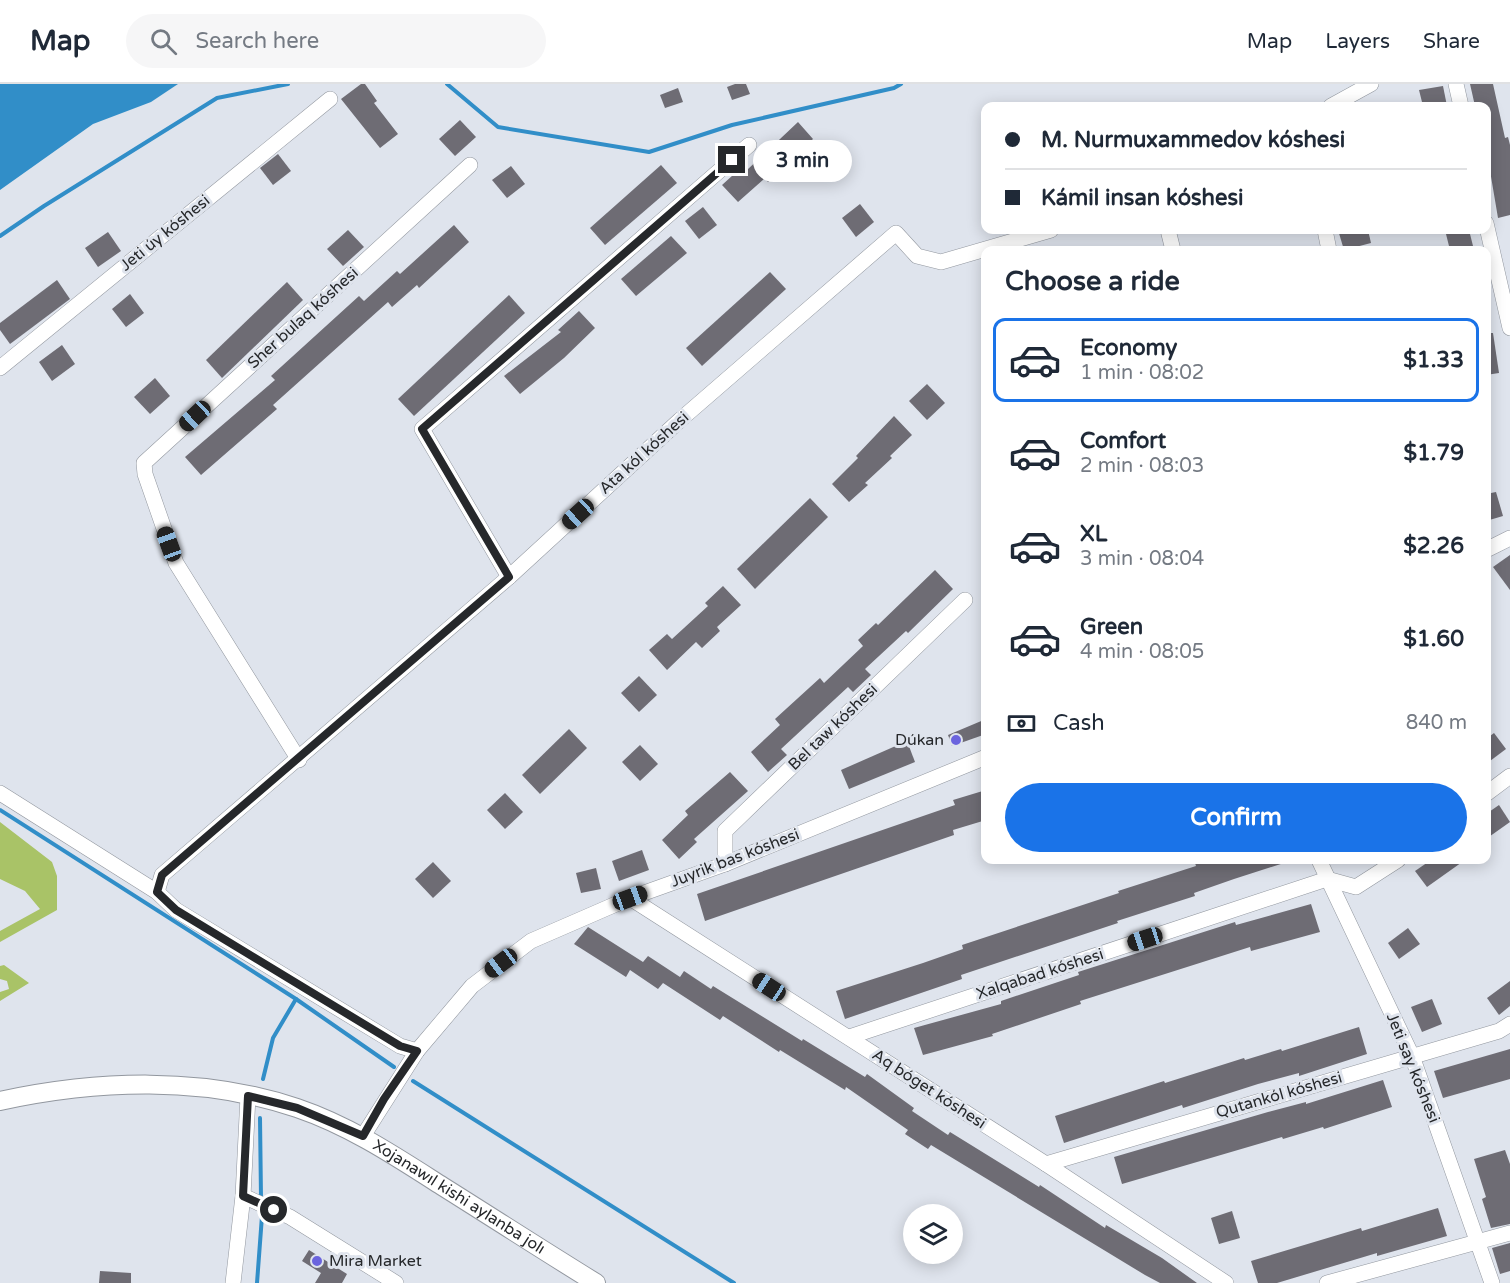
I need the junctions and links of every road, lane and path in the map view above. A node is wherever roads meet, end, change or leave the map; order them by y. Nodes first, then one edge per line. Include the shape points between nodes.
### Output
1 (1371, 84) edge
2 (1456, 84) edge
3 (330, 99) dead end
4 (1338, 102) edge
5 (1460, 102) edge
6 (749, 145) dead end
7 (470, 165) dead end
8 (1037, 234) edge
9 (1489, 234) edge
10 (996, 246) edge
11 (981, 250) edge
12 (1510, 328) edge
13 (0, 368) edge
14 (1510, 538) edge
15 (1491, 548) edge
16 (509, 577) junction
17 (964, 600) dead end
18 (981, 759) edge
19 (299, 760) junction
20 (1510, 776) edge
21 (1491, 790) edge
22 (0, 793) edge
23 (725, 864) junction
24 (1321, 864) edge
25 (1392, 864) edge
26 (1327, 879) junction
27 (157, 892) junction
28 (630, 898) junction
29 (1510, 1024) edge
30 (849, 1037) junction
31 (417, 1051) junction
32 (1412, 1056) junction
33 (248, 1096) junction
34 (0, 1101) edge
35 (363, 1136) junction
36 (1046, 1164) junction
37 (243, 1196) junction
38 (1510, 1233) edge
39 (1478, 1243) junction
40 (233, 1283) edge
41 (396, 1283) edge
42 (596, 1283) edge
43 (1226, 1283) edge
44 (1327, 1283) edge
45 (1492, 1283) edge

1 - 4 street
2 - 5 street
3 - 13 street, Jeti úy kóshesi
6 - 16 street via 422,429
7 - 19 street, Sher bulaq kóshesi via 144,462 176,563
8 - 10 street, Ata kól kóshesi
9 - 12 street
11 - 16 street, Ata kól kóshesi via 941,262 917,256 896,233 680,420
14 - 15 street
16 - 19 street, Ata kól kóshesi
17 - 23 street, Bel taw kóshesi via 725,831
18 - 23 street, Juyrik bas kóshesi
19 - 27 street, Ata kól kóshesi via 162,875
20 - 21 street
22 - 27 street
23 - 28 street, Juyrik bas kóshesi
24 - 26 street, Jeti say kóshesi
25 - 26 street via 1356,887
26 - 30 street, Xalqabad kóshesi
26 - 32 street, Jeti say kóshesi
27 - 31 street via 176,910 234,946 400,1046
28 - 30 street, Aq bóget kóshesi
28 - 31 street, Juyrik bas kóshesi via 531,941 472,986
29 - 32 street, Qutankól kóshesi via 1499,1031
30 - 36 street, Aq bóget kóshesi
31 - 35 street, Juyrik bas kóshesi
32 - 36 street, Qutankól kóshesi
32 - 39 street, Jeti say kóshesi
33 - 34 main road, Xojanawıl kishi aylanba jolı via 188,1086 116,1085
33 - 35 main road, Xojanawıl kishi aylanba jolı via 297,1108
33 - 37 street
35 - 42 main road, Xojanawıl kishi aylanba jolı
36 - 43 street, Aq bóget kóshesi
37 - 40 street
37 - 41 street via 290,1217
38 - 39 street
39 - 44 street
39 - 45 street, Jeti say kóshesi

